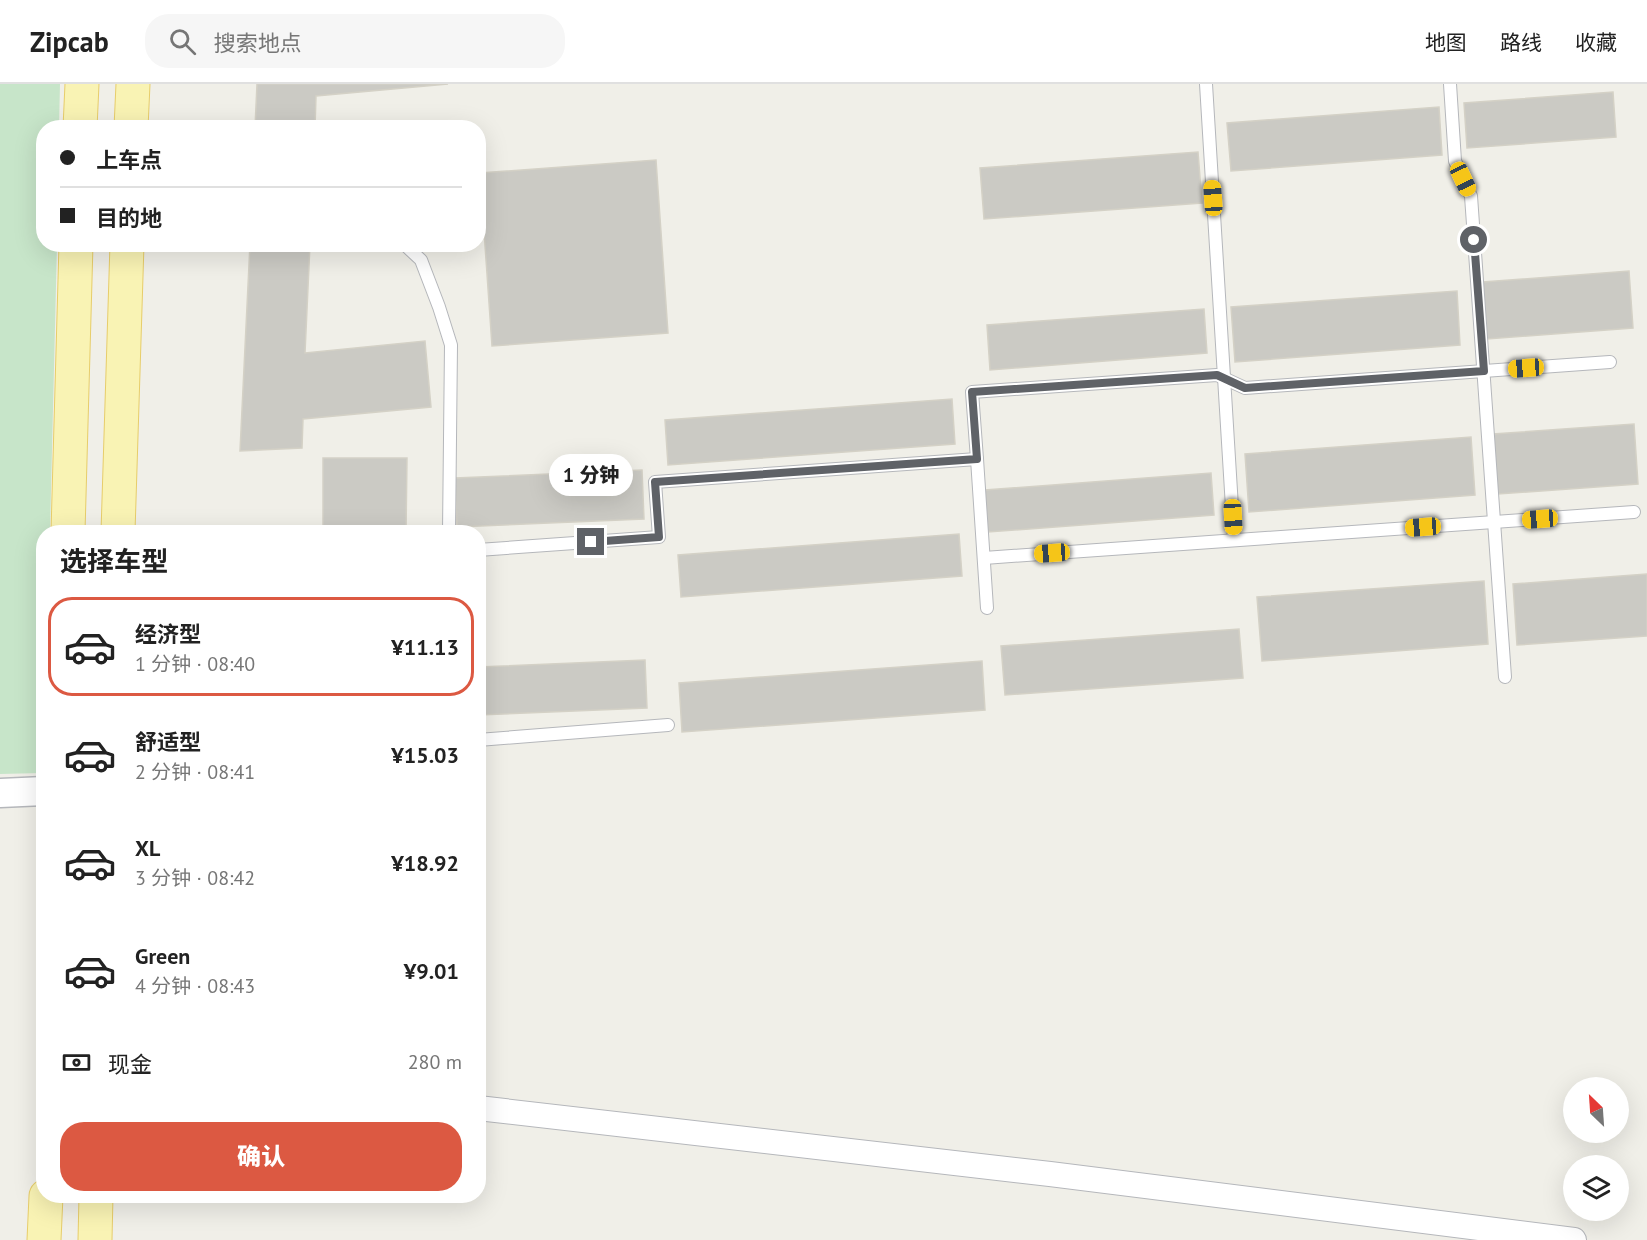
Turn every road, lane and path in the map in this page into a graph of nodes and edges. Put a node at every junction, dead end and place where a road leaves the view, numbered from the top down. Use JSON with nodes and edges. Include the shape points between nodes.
{"nodes":[{"id":1,"x":82,"y":84,"type":"edge"},
{"id":2,"x":133,"y":84,"type":"edge"},
{"id":3,"x":1206,"y":84,"type":"edge"},
{"id":4,"x":1450,"y":84,"type":"edge"},
{"id":5,"x":80,"y":120,"type":"edge"},
{"id":6,"x":131,"y":120,"type":"edge"},
{"id":7,"x":76,"y":252,"type":"edge"},
{"id":8,"x":127,"y":252,"type":"edge"},
{"id":9,"x":412,"y":252,"type":"edge"},
{"id":10,"x":1610,"y":362,"type":"dead end"},
{"id":11,"x":1484,"y":371,"type":"junction"},
{"id":12,"x":1225,"y":379,"type":"junction"},
{"id":13,"x":977,"y":459,"type":"junction"},
{"id":14,"x":1634,"y":512,"type":"dead end"},
{"id":15,"x":1494,"y":522,"type":"junction"},
{"id":16,"x":68,"y":525,"type":"edge"},
{"id":17,"x":118,"y":525,"type":"edge"},
{"id":18,"x":449,"y":525,"type":"edge"},
{"id":19,"x":1234,"y":540,"type":"junction"},
{"id":20,"x":486,"y":549,"type":"edge"},
{"id":21,"x":984,"y":558,"type":"junction"},
{"id":22,"x":987,"y":608,"type":"dead end"},
{"id":23,"x":1505,"y":677,"type":"dead end"},
{"id":24,"x":668,"y":725,"type":"dead end"},
{"id":25,"x":486,"y":739,"type":"edge"},
{"id":26,"x":36,"y":791,"type":"edge"},
{"id":27,"x":0,"y":793,"type":"edge"},
{"id":28,"x":486,"y":1109,"type":"edge"},
{"id":29,"x":46,"y":1203,"type":"edge"},
{"id":30,"x":96,"y":1203,"type":"edge"},
{"id":31,"x":1420,"y":1230,"type":"edge"},
{"id":32,"x":44,"y":1240,"type":"edge"},
{"id":33,"x":95,"y":1240,"type":"edge"},
{"id":34,"x":1574,"y":1240,"type":"edge"}],
"edges":[{"from":1,"to":5,"type":"main road"},
{"from":2,"to":6,"type":"main road"},
{"from":3,"to":12,"type":"lane"},
{"from":4,"to":11,"type":"lane","via":[[1455,161],[1471,196]]},
{"from":7,"to":16,"type":"main road"},
{"from":8,"to":17,"type":"main road"},
{"from":9,"to":18,"type":"lane","via":[[421,261],[451,345]]},
{"from":10,"to":11,"type":"lane"},
{"from":11,"to":12,"type":"lane","via":[[1245,388]]},
{"from":11,"to":15,"type":"lane"},
{"from":12,"to":13,"type":"lane","via":[[1217,375],[972,392]]},
{"from":12,"to":19,"type":"lane"},
{"from":13,"to":20,"type":"lane","via":[[655,482],[659,537]]},
{"from":13,"to":21,"type":"lane"},
{"from":14,"to":15,"type":"lane"},
{"from":15,"to":19,"type":"lane"},
{"from":15,"to":23,"type":"lane"},
{"from":19,"to":21,"type":"lane"},
{"from":21,"to":22,"type":"lane"},
{"from":24,"to":25,"type":"lane"},
{"from":26,"to":27,"type":"street"},
{"from":28,"to":31,"type":"street","via":[[1050,1174]]},
{"from":29,"to":32,"type":"main road"},
{"from":30,"to":33,"type":"main road"},
{"from":31,"to":34,"type":"street"}]}
